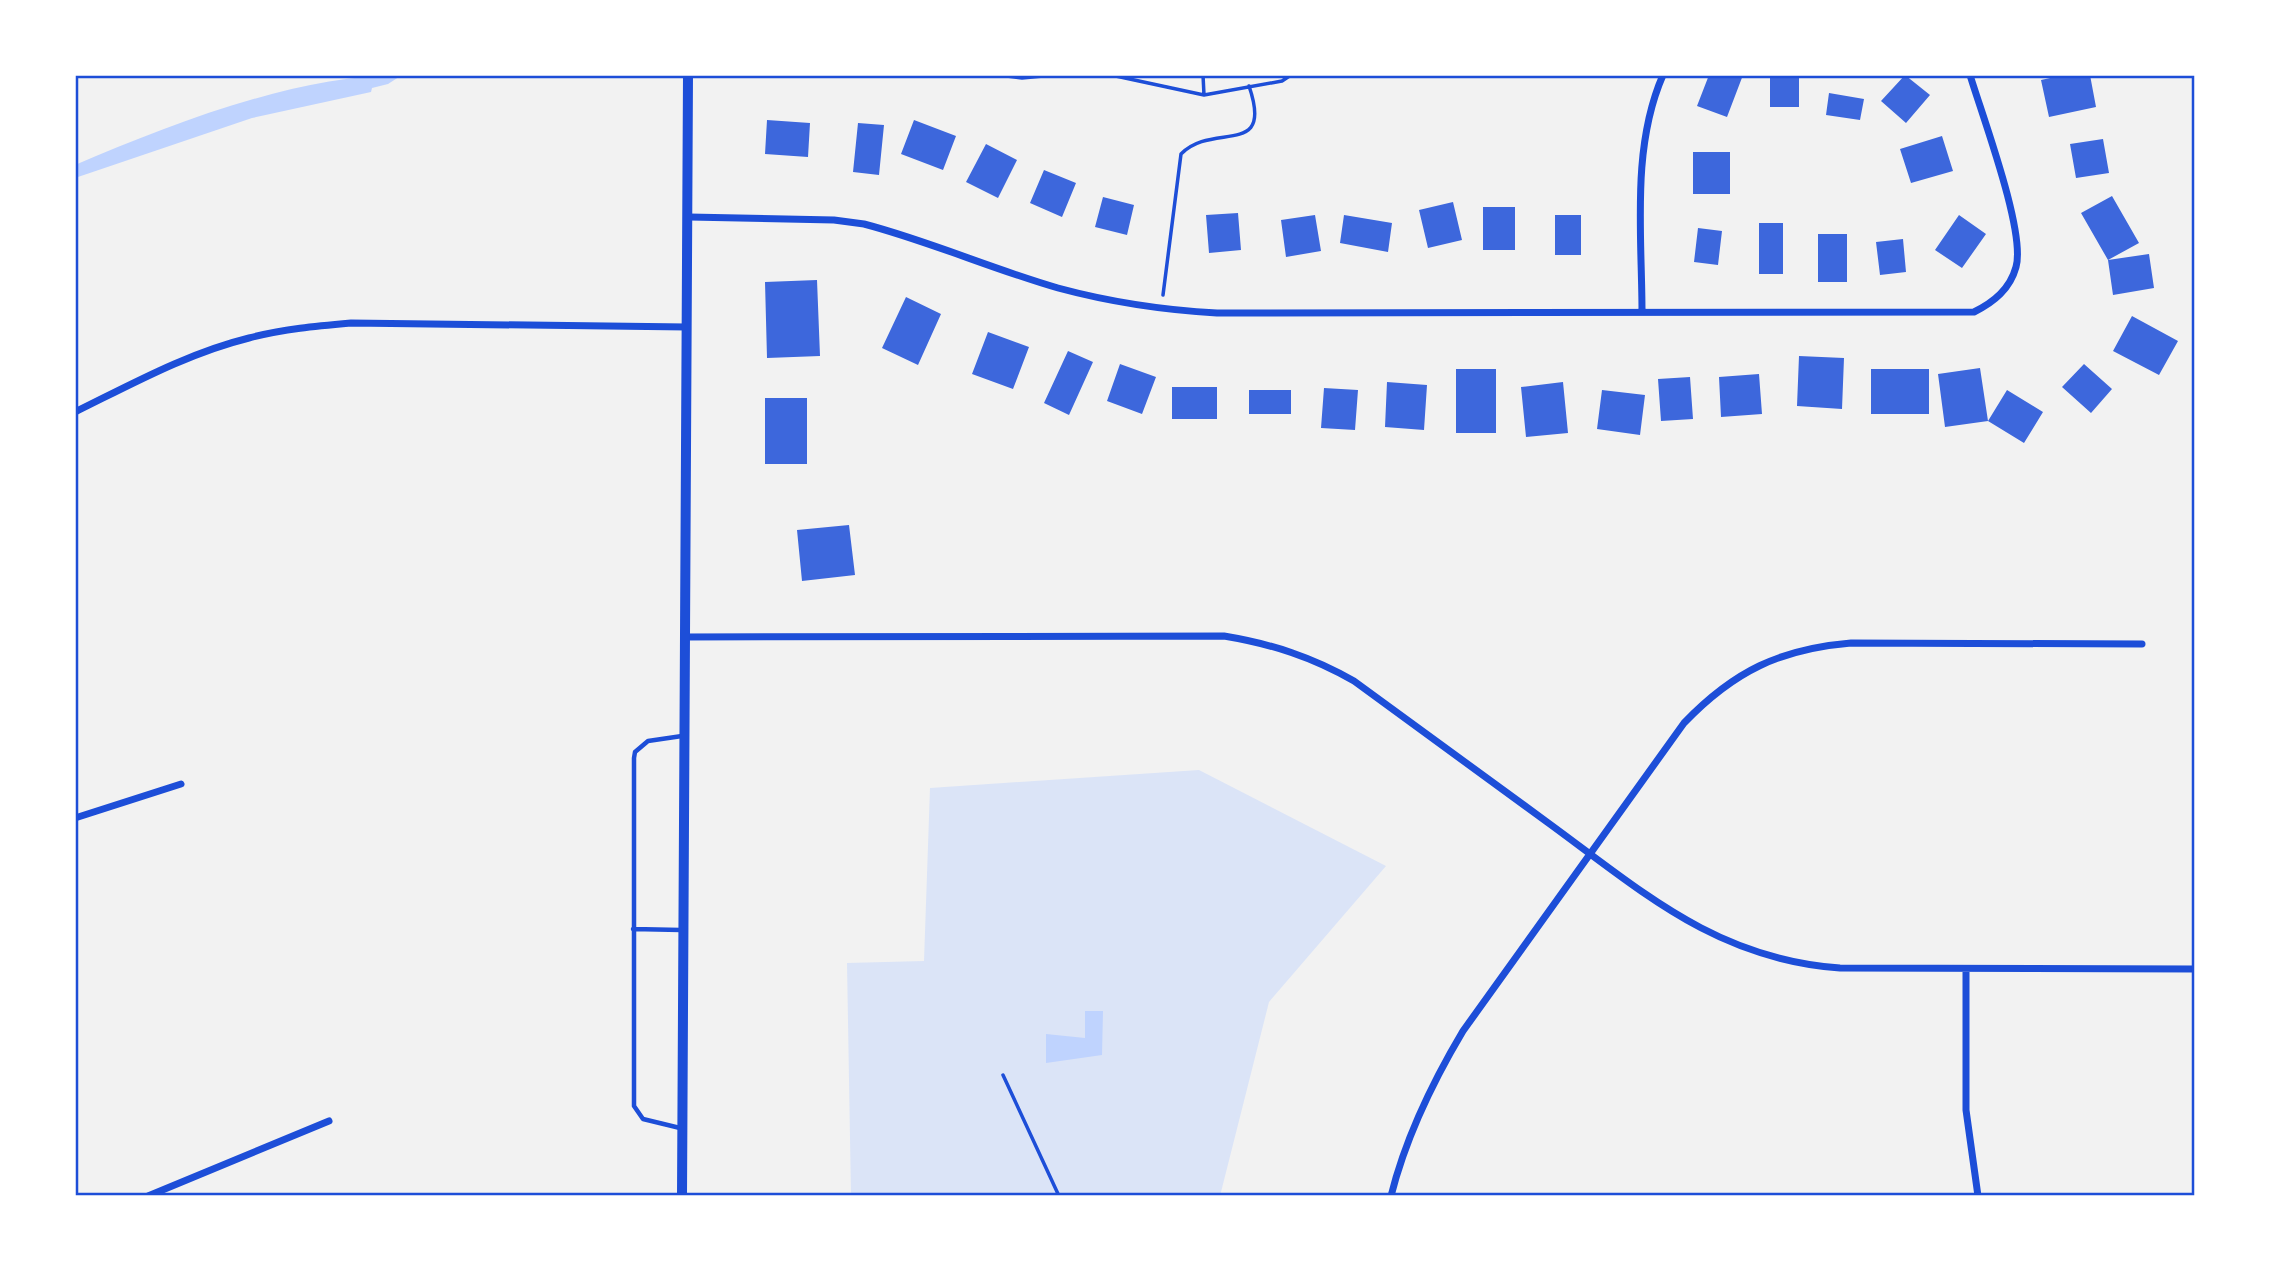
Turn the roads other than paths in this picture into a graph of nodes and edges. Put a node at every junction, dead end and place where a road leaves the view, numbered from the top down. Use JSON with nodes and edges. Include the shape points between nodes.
{"nodes":[{"id":1,"x":688,"y":75,"type":"edge"},
{"id":2,"x":1663,"y":75,"type":"edge"},
{"id":3,"x":1970,"y":75,"type":"edge"},
{"id":4,"x":689,"y":217,"type":"junction"},
{"id":5,"x":1642,"y":312,"type":"junction"},
{"id":6,"x":687,"y":327,"type":"junction"},
{"id":7,"x":75,"y":412,"type":"edge"},
{"id":8,"x":684,"y":637,"type":"junction"},
{"id":9,"x":2143,"y":644,"type":"dead end"},
{"id":10,"x":686,"y":735,"type":"junction"},
{"id":11,"x":181,"y":784,"type":"dead end"},
{"id":12,"x":75,"y":818,"type":"edge"},
{"id":13,"x":1591,"y":855,"type":"junction"},
{"id":14,"x":633,"y":929,"type":"junction"},
{"id":15,"x":684,"y":930,"type":"junction"},
{"id":16,"x":1966,"y":968,"type":"junction"},
{"id":17,"x":2195,"y":969,"type":"edge"},
{"id":18,"x":329,"y":1121,"type":"dead end"},
{"id":19,"x":683,"y":1128,"type":"junction"},
{"id":20,"x":148,"y":1196,"type":"edge"},
{"id":21,"x":682,"y":1196,"type":"edge"},
{"id":22,"x":1391,"y":1196,"type":"edge"},
{"id":23,"x":1978,"y":1196,"type":"edge"}],
"edges":[{"from":1,"to":4,"type":"street"},
{"from":2,"to":5,"type":"street","via":[[1644,150]]},
{"from":3,"to":5,"type":"street","via":[[2019,236],[2017,266],[1993,303],[1974,312]]},
{"from":4,"to":5,"type":"street","via":[[864,224],[1055,287],[1162,309],[1217,313]]},
{"from":4,"to":6,"type":"street"},
{"from":6,"to":7,"type":"street","via":[[351,323],[300,328],[209,349]]},
{"from":6,"to":8,"type":"street"},
{"from":8,"to":10,"type":"street"},
{"from":8,"to":13,"type":"street","via":[[1224,636],[1262,642],[1294,651],[1354,681]]},
{"from":9,"to":13,"type":"street","via":[[1852,643],[1784,654],[1729,681],[1705,701],[1684,723]]},
{"from":10,"to":14,"type":"lane","via":[[648,741],[635,752]]},
{"from":10,"to":15,"type":"street"},
{"from":11,"to":12,"type":"street"},
{"from":13,"to":16,"type":"street","via":[[1678,917],[1744,950],[1822,967]]},
{"from":13,"to":22,"type":"street","via":[[1463,1031],[1436,1077],[1413,1125]]},
{"from":14,"to":15,"type":"lane"},
{"from":14,"to":19,"type":"lane","via":[[634,1106],[643,1119]]},
{"from":15,"to":19,"type":"street"},
{"from":16,"to":17,"type":"street"},
{"from":16,"to":23,"type":"street","via":[[1966,1110]]},
{"from":18,"to":20,"type":"street"},
{"from":19,"to":21,"type":"street"}]}
